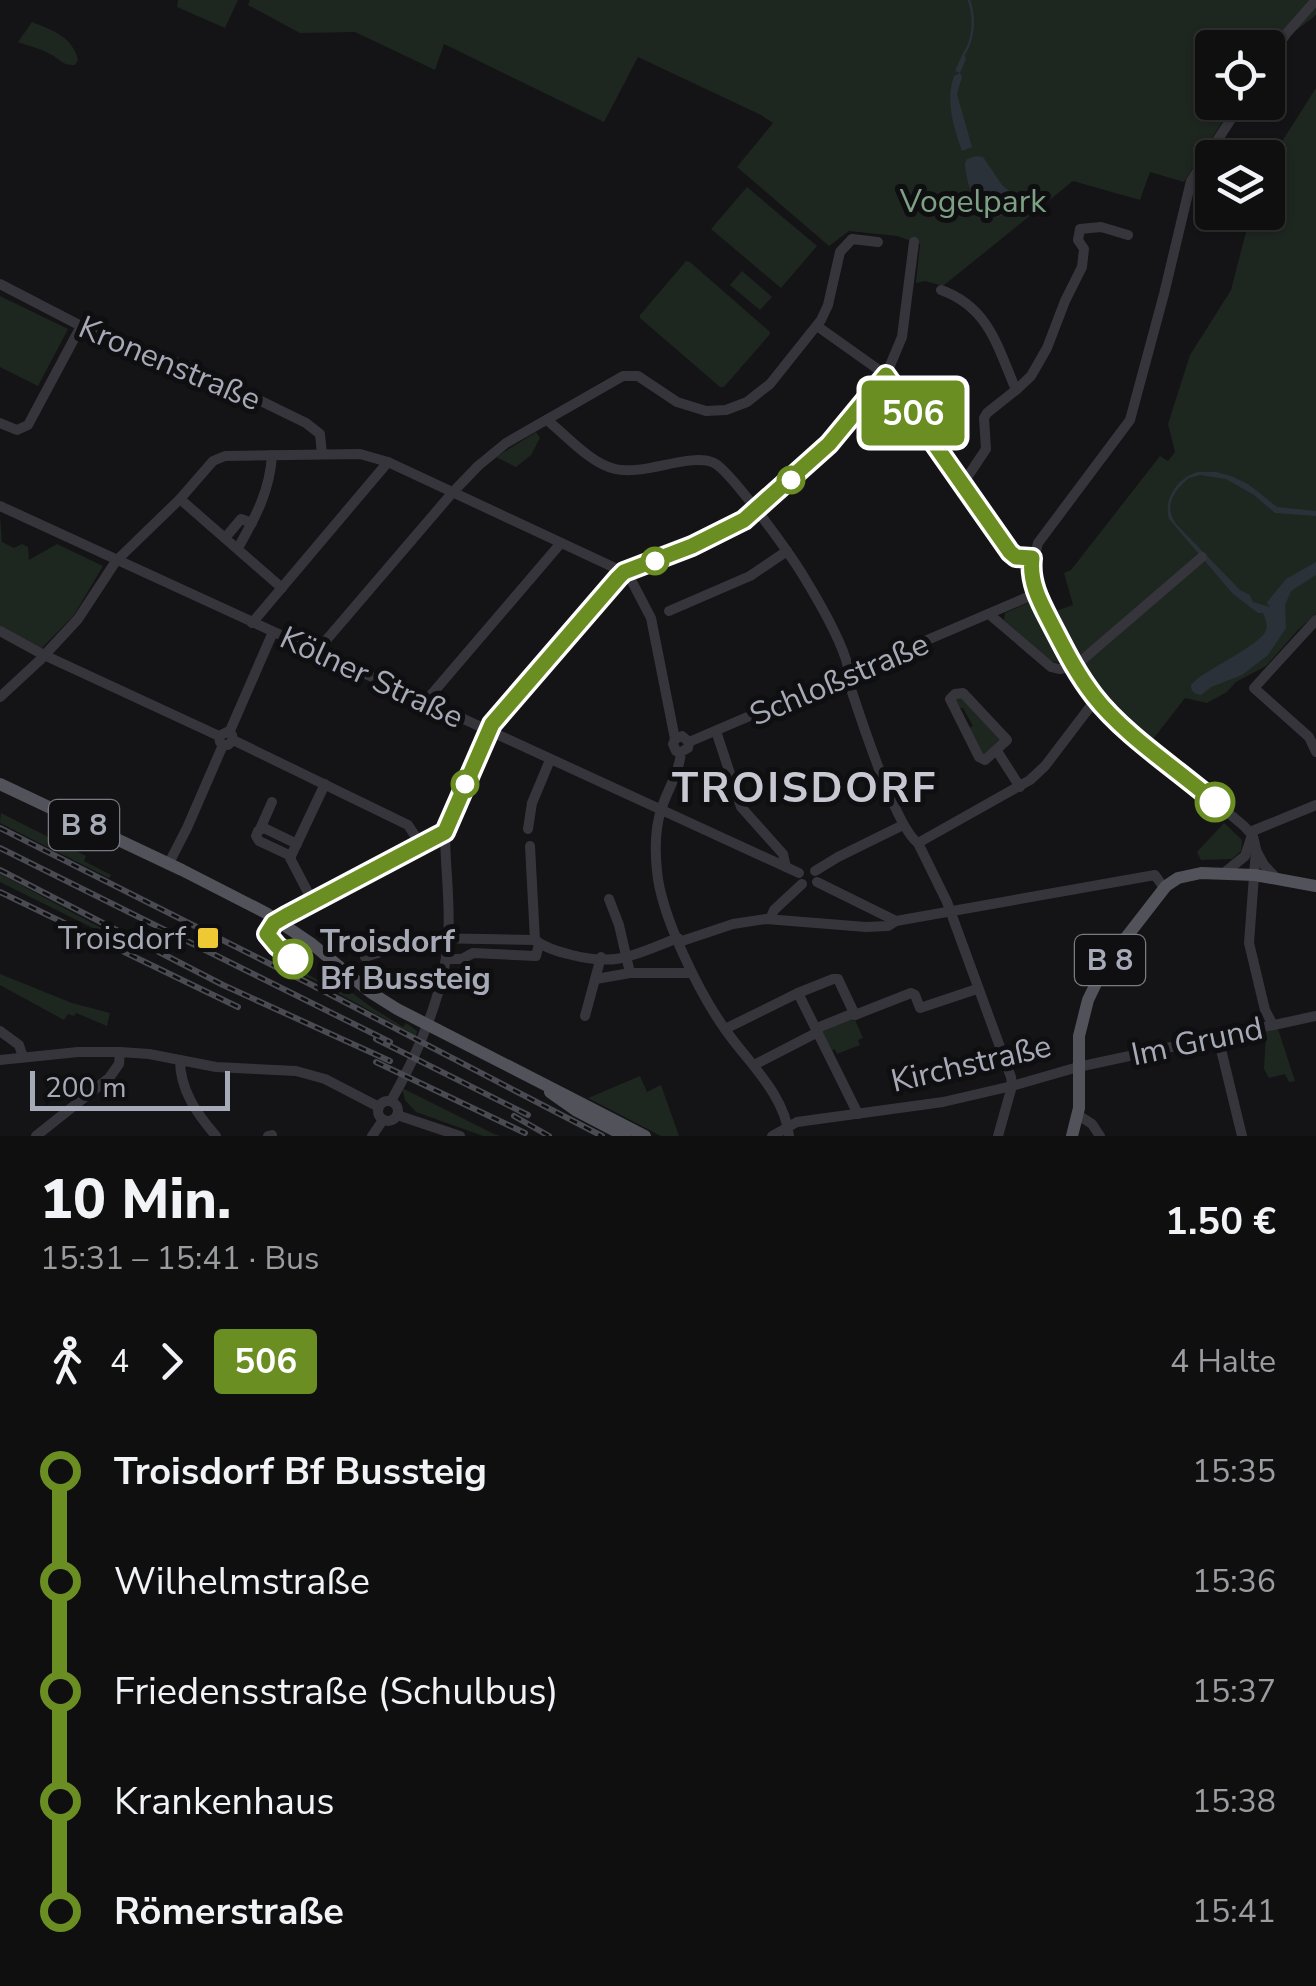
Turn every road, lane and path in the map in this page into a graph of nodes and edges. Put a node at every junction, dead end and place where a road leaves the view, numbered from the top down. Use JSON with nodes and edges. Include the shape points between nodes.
{"nodes":[{"id":1,"x":1316,"y":0,"type":"edge"},
{"id":2,"x":1285,"y":36,"type":"edge"},
{"id":3,"x":1230,"y":120,"type":"edge"},
{"id":4,"x":1128,"y":234,"type":"dead end"},
{"id":5,"x":878,"y":242,"type":"dead end"},
{"id":6,"x":914,"y":242,"type":"dead end"},
{"id":7,"x":0,"y":284,"type":"edge"},
{"id":8,"x":941,"y":290,"type":"dead end"},
{"id":9,"x":80,"y":326,"type":"junction"},
{"id":10,"x":817,"y":326,"type":"junction"},
{"id":11,"x":886,"y":375,"type":"junction"},
{"id":12,"x":1016,"y":390,"type":"junction"},
{"id":13,"x":547,"y":420,"type":"junction"},
{"id":14,"x":0,"y":423,"type":"edge"},
{"id":15,"x":322,"y":454,"type":"junction"},
{"id":16,"x":272,"y":455,"type":"junction"},
{"id":17,"x":388,"y":462,"type":"junction"},
{"id":18,"x":962,"y":484,"type":"junction"},
{"id":19,"x":453,"y":492,"type":"junction"},
{"id":20,"x":180,"y":499,"type":"junction"},
{"id":21,"x":0,"y":506,"type":"edge"},
{"id":22,"x":756,"y":510,"type":"junction"},
{"id":23,"x":252,"y":523,"type":"junction"},
{"id":24,"x":225,"y":538,"type":"junction"},
{"id":25,"x":561,"y":544,"type":"junction"},
{"id":26,"x":238,"y":548,"type":"junction"},
{"id":27,"x":786,"y":552,"type":"junction"},
{"id":28,"x":1202,"y":557,"type":"dead end"},
{"id":29,"x":1032,"y":558,"type":"junction"},
{"id":30,"x":116,"y":561,"type":"junction"},
{"id":31,"x":624,"y":572,"type":"junction"},
{"id":32,"x":282,"y":588,"type":"junction"},
{"id":33,"x":1037,"y":593,"type":"junction"},
{"id":34,"x":668,"y":611,"type":"dead end"},
{"id":35,"x":989,"y":614,"type":"junction"},
{"id":36,"x":1316,"y":620,"type":"edge"},
{"id":37,"x":252,"y":622,"type":"junction"},
{"id":38,"x":0,"y":631,"type":"edge"},
{"id":39,"x":273,"y":632,"type":"junction"},
{"id":40,"x":316,"y":652,"type":"junction"},
{"id":41,"x":44,"y":655,"type":"junction"},
{"id":42,"x":1074,"y":667,"type":"junction"},
{"id":43,"x":849,"y":675,"type":"junction"},
{"id":44,"x":0,"y":697,"type":"edge"},
{"id":45,"x":1096,"y":699,"type":"junction"},
{"id":46,"x":425,"y":702,"type":"junction"},
{"id":47,"x":488,"y":731,"type":"junction"},
{"id":48,"x":716,"y":731,"type":"junction"},
{"id":49,"x":1312,"y":734,"type":"edge"},
{"id":50,"x":226,"y":739,"type":"junction"},
{"id":51,"x":675,"y":739,"type":"junction"},
{"id":52,"x":688,"y":742,"type":"junction"},
{"id":53,"x":681,"y":752,"type":"junction"},
{"id":54,"x":997,"y":752,"type":"junction"},
{"id":55,"x":1316,"y":752,"type":"edge"},
{"id":56,"x":550,"y":760,"type":"junction"},
{"id":57,"x":0,"y":784,"type":"edge"},
{"id":58,"x":325,"y":784,"type":"junction"},
{"id":59,"x":1020,"y":787,"type":"junction"},
{"id":60,"x":272,"y":802,"type":"dead end"},
{"id":61,"x":1316,"y":805,"type":"edge"},
{"id":62,"x":661,"y":810,"type":"junction"},
{"id":63,"x":903,"y":825,"type":"junction"},
{"id":64,"x":528,"y":828,"type":"dead end"},
{"id":65,"x":260,"y":829,"type":"junction"},
{"id":66,"x":445,"y":832,"type":"junction"},
{"id":67,"x":1250,"y":832,"type":"junction"},
{"id":68,"x":918,"y":843,"type":"junction"},
{"id":69,"x":297,"y":844,"type":"junction"},
{"id":70,"x":421,"y":845,"type":"junction"},
{"id":71,"x":530,"y":846,"type":"dead end"},
{"id":72,"x":1256,"y":849,"type":"junction"},
{"id":73,"x":291,"y":856,"type":"junction"},
{"id":74,"x":168,"y":864,"type":"junction"},
{"id":75,"x":786,"y":867,"type":"junction"},
{"id":76,"x":1224,"y":873,"type":"junction"},
{"id":77,"x":1255,"y":875,"type":"junction"},
{"id":78,"x":816,"y":877,"type":"junction"},
{"id":79,"x":800,"y":878,"type":"junction"},
{"id":80,"x":1277,"y":879,"type":"junction"},
{"id":81,"x":1316,"y":886,"type":"edge"},
{"id":82,"x":1164,"y":888,"type":"junction"},
{"id":83,"x":313,"y":902,"type":"junction"},
{"id":84,"x":609,"y":902,"type":"dead end"},
{"id":85,"x":950,"y":912,"type":"junction"},
{"id":86,"x":770,"y":919,"type":"junction"},
{"id":87,"x":278,"y":920,"type":"junction"},
{"id":88,"x":896,"y":920,"type":"junction"},
{"id":89,"x":678,"y":940,"type":"junction"},
{"id":90,"x":537,"y":942,"type":"junction"},
{"id":91,"x":366,"y":957,"type":"dead end"},
{"id":92,"x":627,"y":958,"type":"junction"},
{"id":93,"x":446,"y":959,"type":"junction"},
{"id":94,"x":601,"y":959,"type":"junction"},
{"id":95,"x":692,"y":972,"type":"junction"},
{"id":96,"x":630,"y":973,"type":"junction"},
{"id":97,"x":596,"y":979,"type":"junction"},
{"id":98,"x":977,"y":988,"type":"junction"},
{"id":99,"x":798,"y":993,"type":"junction"},
{"id":100,"x":855,"y":1014,"type":"junction"},
{"id":101,"x":585,"y":1016,"type":"dead end"},
{"id":102,"x":1316,"y":1016,"type":"edge"},
{"id":103,"x":426,"y":1025,"type":"junction"},
{"id":104,"x":1273,"y":1025,"type":"junction"},
{"id":105,"x":725,"y":1030,"type":"junction"},
{"id":106,"x":818,"y":1030,"type":"junction"},
{"id":107,"x":0,"y":1031,"type":"edge"},
{"id":108,"x":1218,"y":1037,"type":"junction"},
{"id":109,"x":120,"y":1052,"type":"junction"},
{"id":110,"x":23,"y":1057,"type":"junction"},
{"id":111,"x":0,"y":1060,"type":"edge"},
{"id":112,"x":180,"y":1060,"type":"junction"},
{"id":113,"x":754,"y":1065,"type":"junction"},
{"id":114,"x":1078,"y":1067,"type":"junction"},
{"id":115,"x":542,"y":1084,"type":"junction"},
{"id":116,"x":1012,"y":1086,"type":"junction"},
{"id":117,"x":391,"y":1101,"type":"junction"},
{"id":118,"x":378,"y":1107,"type":"junction"},
{"id":119,"x":858,"y":1114,"type":"junction"},
{"id":120,"x":1078,"y":1115,"type":"junction"},
{"id":121,"x":398,"y":1116,"type":"junction"},
{"id":122,"x":382,"y":1120,"type":"junction"},
{"id":123,"x":789,"y":1131,"type":"edge"},
{"id":124,"x":452,"y":1135,"type":"edge"},
{"id":125,"x":36,"y":1136,"type":"edge"},
{"id":126,"x":216,"y":1136,"type":"edge"},
{"id":127,"x":372,"y":1136,"type":"edge"},
{"id":128,"x":625,"y":1136,"type":"edge"},
{"id":129,"x":645,"y":1136,"type":"edge"},
{"id":130,"x":772,"y":1136,"type":"edge"},
{"id":131,"x":998,"y":1136,"type":"edge"},
{"id":132,"x":1072,"y":1136,"type":"edge"},
{"id":133,"x":1100,"y":1136,"type":"edge"},
{"id":134,"x":1242,"y":1136,"type":"edge"}],
"edges":[{"from":1,"to":2,"type":"street"},
{"from":3,"to":29,"type":"street","via":[[1191,181],[1130,420]]},
{"from":4,"to":12,"type":"street","via":[[1080,229],[1082,268],[1047,348]]},
{"from":5,"to":10,"type":"street","via":[[852,239],[840,252]]},
{"from":6,"to":11,"type":"street","via":[[902,336]]},
{"from":7,"to":9,"type":"street","name":"Kronenstraße"},
{"from":8,"to":12,"type":"street","via":[[967,302],[987,324]]},
{"from":9,"to":14,"type":"street","via":[[28,425],[17,430]]},
{"from":9,"to":15,"type":"street","name":"Kronenstraße","via":[[208,375],[306,423],[320,434]]},
{"from":10,"to":11,"type":"street"},
{"from":10,"to":13,"type":"street","via":[[770,384],[732,408],[691,407],[629,376]]},
{"from":11,"to":18,"type":"street"},
{"from":11,"to":22,"type":"street","via":[[829,444]]},
{"from":12,"to":18,"type":"street","via":[[984,418],[986,449]]},
{"from":13,"to":19,"type":"street","via":[[495,451]]},
{"from":13,"to":22,"type":"street","via":[[616,469],[713,462]]},
{"from":15,"to":16,"type":"street"},
{"from":15,"to":17,"type":"street"},
{"from":16,"to":20,"type":"street","via":[[218,458]]},
{"from":16,"to":23,"type":"street"},
{"from":17,"to":19,"type":"street"},
{"from":17,"to":32,"type":"street"},
{"from":18,"to":29,"type":"street","via":[[1010,552]]},
{"from":19,"to":25,"type":"street"},
{"from":19,"to":40,"type":"street"},
{"from":20,"to":24,"type":"street"},
{"from":20,"to":30,"type":"street"},
{"from":21,"to":30,"type":"street","name":"Kölner Straße"},
{"from":22,"to":27,"type":"street"},
{"from":22,"to":31,"type":"street","via":[[718,535]]},
{"from":23,"to":24,"type":"street","via":[[241,518]]},
{"from":23,"to":26,"type":"street"},
{"from":24,"to":26,"type":"street"},
{"from":25,"to":31,"type":"street"},
{"from":25,"to":46,"type":"street"},
{"from":26,"to":32,"type":"street"},
{"from":27,"to":34,"type":"street","via":[[750,576]]},
{"from":27,"to":43,"type":"street","via":[[830,625]]},
{"from":28,"to":42,"type":"street"},
{"from":29,"to":33,"type":"street"},
{"from":30,"to":37,"type":"street","name":"Kölner Straße"},
{"from":30,"to":41,"type":"street","via":[[78,619]]},
{"from":31,"to":47,"type":"street"},
{"from":31,"to":51,"type":"street","via":[[651,618]]},
{"from":32,"to":37,"type":"street"},
{"from":33,"to":35,"type":"street","name":"Schloßstraße"},
{"from":33,"to":42,"type":"street"},
{"from":35,"to":42,"type":"street","via":[[1051,666]]},
{"from":35,"to":43,"type":"street","name":"Schloßstraße"},
{"from":36,"to":49,"type":"street","via":[[1255,690]]},
{"from":37,"to":39,"type":"street","name":"Kölner Straße"},
{"from":38,"to":41,"type":"street"},
{"from":39,"to":40,"type":"street","name":"Kölner Straße"},
{"from":39,"to":50,"type":"street"},
{"from":40,"to":46,"type":"street","name":"Kölner Straße"},
{"from":41,"to":44,"type":"street"},
{"from":41,"to":50,"type":"street"},
{"from":42,"to":45,"type":"street"},
{"from":43,"to":48,"type":"street","name":"Schloßstraße"},
{"from":43,"to":63,"type":"street"},
{"from":45,"to":59,"type":"street","via":[[1045,766]]},
{"from":45,"to":67,"type":"street"},
{"from":46,"to":47,"type":"street","name":"Kölner Straße"},
{"from":47,"to":56,"type":"street","name":"Kölner Straße"},
{"from":47,"to":66,"type":"street"},
{"from":48,"to":52,"type":"street","name":"Schloßstraße"},
{"from":48,"to":75,"type":"street","via":[[745,814],[783,854]]},
{"from":49,"to":55,"type":"street"},
{"from":50,"to":58,"type":"street"},
{"from":50,"to":74,"type":"street"},
{"from":51,"to":52,"type":"street"},
{"from":51,"to":53,"type":"street"},
{"from":52,"to":53,"type":"street"},
{"from":53,"to":62,"type":"street"},
{"from":54,"to":54,"type":"street","via":[[1006,738],[967,696],[952,696],[981,760]]},
{"from":54,"to":59,"type":"street"},
{"from":56,"to":62,"type":"street","name":"Kölner Straße"},
{"from":56,"to":64,"type":"street"},
{"from":57,"to":74,"type":"main road","number":"B 8"},
{"from":58,"to":69,"type":"street"},
{"from":58,"to":70,"type":"street","via":[[408,825]]},
{"from":59,"to":68,"type":"street"},
{"from":60,"to":65,"type":"street"},
{"from":61,"to":67,"type":"street"},
{"from":62,"to":75,"type":"street","name":"Kölner Straße"},
{"from":62,"to":89,"type":"street","via":[[658,883]]},
{"from":63,"to":68,"type":"street"},
{"from":63,"to":78,"type":"street","via":[[838,857]]},
{"from":65,"to":69,"type":"street"},
{"from":65,"to":73,"type":"street","via":[[259,840]]},
{"from":66,"to":70,"type":"street"},
{"from":66,"to":93,"type":"street"},
{"from":67,"to":72,"type":"street"},
{"from":67,"to":76,"type":"street","via":[[1245,856]]},
{"from":68,"to":85,"type":"street"},
{"from":69,"to":73,"type":"street"},
{"from":70,"to":83,"type":"street"},
{"from":71,"to":90,"type":"street"},
{"from":72,"to":77,"type":"street"},
{"from":72,"to":80,"type":"street"},
{"from":73,"to":83,"type":"street"},
{"from":74,"to":87,"type":"main road","number":"B 8"},
{"from":75,"to":79,"type":"street","name":"Kölner Straße"},
{"from":76,"to":77,"type":"main road"},
{"from":76,"to":82,"type":"main road","via":[[1188,874]]},
{"from":77,"to":80,"type":"main road"},
{"from":77,"to":104,"type":"street","via":[[1249,951]]},
{"from":78,"to":79,"type":"street","via":[[813,890]]},
{"from":78,"to":79,"type":"street","via":[[802,865]]},
{"from":78,"to":88,"type":"street"},
{"from":79,"to":86,"type":"street"},
{"from":80,"to":81,"type":"main road"},
{"from":82,"to":85,"type":"street","via":[[1154,875]]},
{"from":82,"to":114,"type":"main road","name":"Kirchstraße","number":"B 8","via":[[1091,991]]},
{"from":83,"to":87,"type":"street"},
{"from":84,"to":92,"type":"street"},
{"from":85,"to":88,"type":"street"},
{"from":85,"to":98,"type":"street"},
{"from":86,"to":88,"type":"street","via":[[866,927]]},
{"from":86,"to":89,"type":"street"},
{"from":87,"to":103,"type":"main road","number":"B 8","via":[[370,992]]},
{"from":89,"to":92,"type":"street"},
{"from":89,"to":95,"type":"street"},
{"from":90,"to":91,"type":"street","via":[[426,938]]},
{"from":90,"to":93,"type":"street","via":[[536,956],[473,953]]},
{"from":90,"to":94,"type":"street"},
{"from":92,"to":94,"type":"street"},
{"from":92,"to":96,"type":"street"},
{"from":93,"to":103,"type":"street"},
{"from":94,"to":97,"type":"street"},
{"from":95,"to":96,"type":"street"},
{"from":95,"to":105,"type":"street"},
{"from":96,"to":97,"type":"street"},
{"from":97,"to":101,"type":"street"},
{"from":98,"to":100,"type":"street","via":[[920,1008],[908,994]]},
{"from":98,"to":116,"type":"street"},
{"from":99,"to":100,"type":"street","via":[[838,979]]},
{"from":99,"to":105,"type":"street"},
{"from":99,"to":106,"type":"street"},
{"from":100,"to":106,"type":"street"},
{"from":102,"to":104,"type":"street","name":"Im Grund"},
{"from":103,"to":115,"type":"main road","number":"B 8"},
{"from":103,"to":117,"type":"street"},
{"from":104,"to":108,"type":"street","name":"Im Grund"},
{"from":105,"to":113,"type":"street"},
{"from":106,"to":113,"type":"street"},
{"from":106,"to":119,"type":"street"},
{"from":107,"to":110,"type":"street","via":[[20,1045]]},
{"from":108,"to":114,"type":"street","name":"Im Grund"},
{"from":108,"to":134,"type":"street"},
{"from":109,"to":110,"type":"street"},
{"from":109,"to":112,"type":"street"},
{"from":109,"to":125,"type":"street","via":[[108,1078]]},
{"from":110,"to":111,"type":"street"},
{"from":112,"to":118,"type":"street","via":[[306,1073]]},
{"from":112,"to":126,"type":"street","via":[[191,1102]]},
{"from":113,"to":123,"type":"street"},
{"from":114,"to":116,"type":"street","name":"Kirchstraße"},
{"from":114,"to":120,"type":"main road","number":"B 8"},
{"from":115,"to":128,"type":"main road","number":"B 8"},
{"from":115,"to":129,"type":"main road","number":"B 8"},
{"from":116,"to":119,"type":"street","name":"Kirchstraße"},
{"from":116,"to":131,"type":"street"},
{"from":117,"to":118,"type":"street"},
{"from":117,"to":121,"type":"street"},
{"from":118,"to":122,"type":"street"},
{"from":119,"to":123,"type":"street","name":"Kirchstraße"},
{"from":120,"to":132,"type":"main road","number":"B 8"},
{"from":120,"to":133,"type":"street"},
{"from":121,"to":122,"type":"street"},
{"from":121,"to":124,"type":"street"},
{"from":122,"to":127,"type":"street"},
{"from":123,"to":130,"type":"street"}]}
